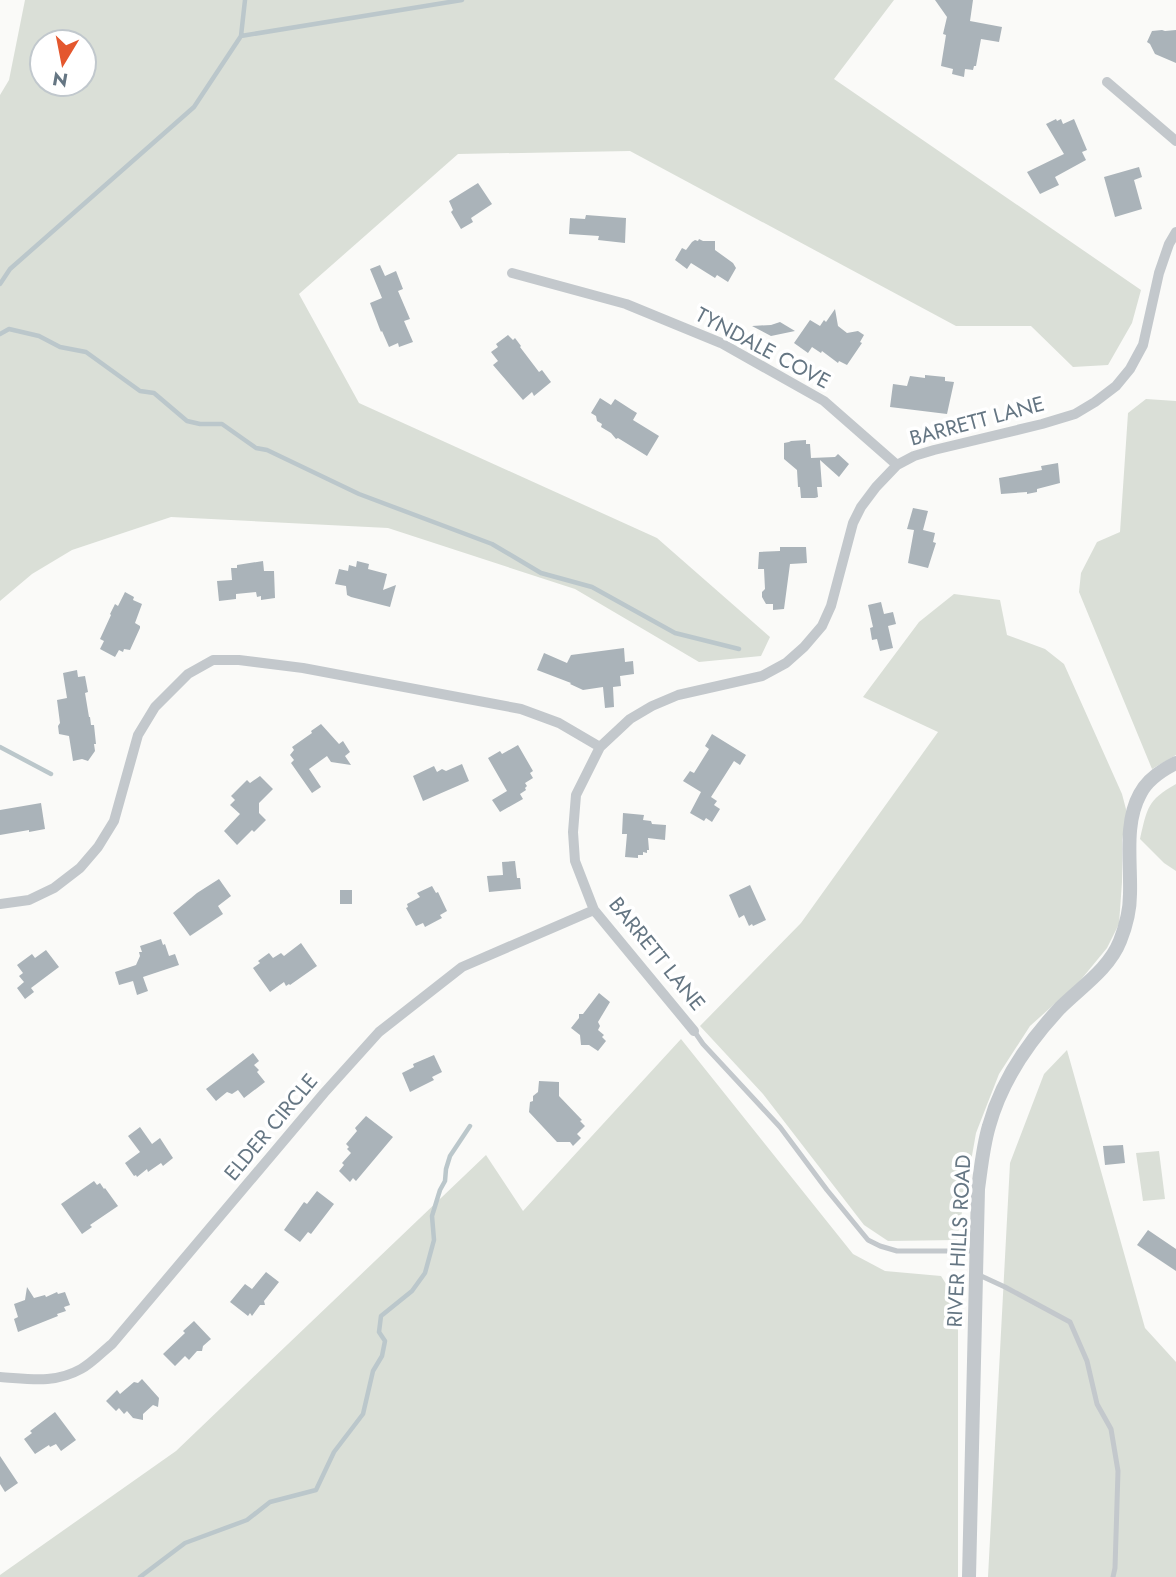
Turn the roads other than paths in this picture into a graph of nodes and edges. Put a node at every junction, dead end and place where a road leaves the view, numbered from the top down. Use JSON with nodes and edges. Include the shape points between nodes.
{"nodes":[{"id":1,"x":1107,"y":82,"type":"dead end"},
{"id":2,"x":1176,"y":141,"type":"edge"},
{"id":3,"x":1176,"y":232,"type":"edge"},
{"id":4,"x":512,"y":273,"type":"dead end"},
{"id":5,"x":897,"y":465,"type":"junction"},
{"id":6,"x":600,"y":747,"type":"junction"},
{"id":7,"x":1176,"y":763,"type":"edge"},
{"id":8,"x":0,"y":904,"type":"edge"},
{"id":9,"x":594,"y":910,"type":"junction"},
{"id":10,"x":694,"y":1031,"type":"joint"},
{"id":11,"x":977,"y":1251,"type":"junction"},
{"id":12,"x":976,"y":1274,"type":"junction"},
{"id":13,"x":0,"y":1377,"type":"edge"},
{"id":14,"x":969,"y":1577,"type":"edge"},
{"id":15,"x":1113,"y":1577,"type":"edge"}],
"edges":[{"from":1,"to":2,"type":"street"},
{"from":3,"to":5,"type":"street","name":"BARRETT LANE","via":[[1159,273],[1143,345],[1116,386],[1075,414],[934,450]]},
{"from":4,"to":5,"type":"street","name":"TYNDALE COVE","via":[[626,304],[721,343],[824,401]]},
{"from":5,"to":6,"type":"street","name":"BARRETT LANE","via":[[861,507],[831,606],[804,647],[762,676],[678,695],[652,706]]},
{"from":6,"to":8,"type":"street","via":[[559,723],[521,709],[303,667],[213,660],[188,674],[155,707],[138,734],[114,821],[80,868],[29,900]]},
{"from":6,"to":9,"type":"street","name":"BARRETT LANE","via":[[576,795],[573,832],[575,861]]},
{"from":7,"to":11,"type":"street","name":"RIVER HILLS ROAD","via":[[1151,779],[1133,813],[1130,898],[1120,943],[1098,973],[1042,1028],[998,1100],[988,1126],[978,1189]]},
{"from":9,"to":10,"type":"street","name":"BARRETT LANE"},
{"from":9,"to":13,"type":"street","name":"ELDER CIRCLE","via":[[462,967],[379,1032],[112,1344],[84,1368],[44,1380]]},
{"from":10,"to":11,"type":"lane","via":[[780,1127],[868,1240],[897,1251]]},
{"from":11,"to":12,"type":"street","name":"RIVER HILLS ROAD"},
{"from":12,"to":14,"type":"street","name":"RIVER HILLS ROAD"},
{"from":12,"to":15,"type":"lane","via":[[1070,1322],[1087,1361],[1097,1404],[1111,1430],[1118,1471]]}]}
